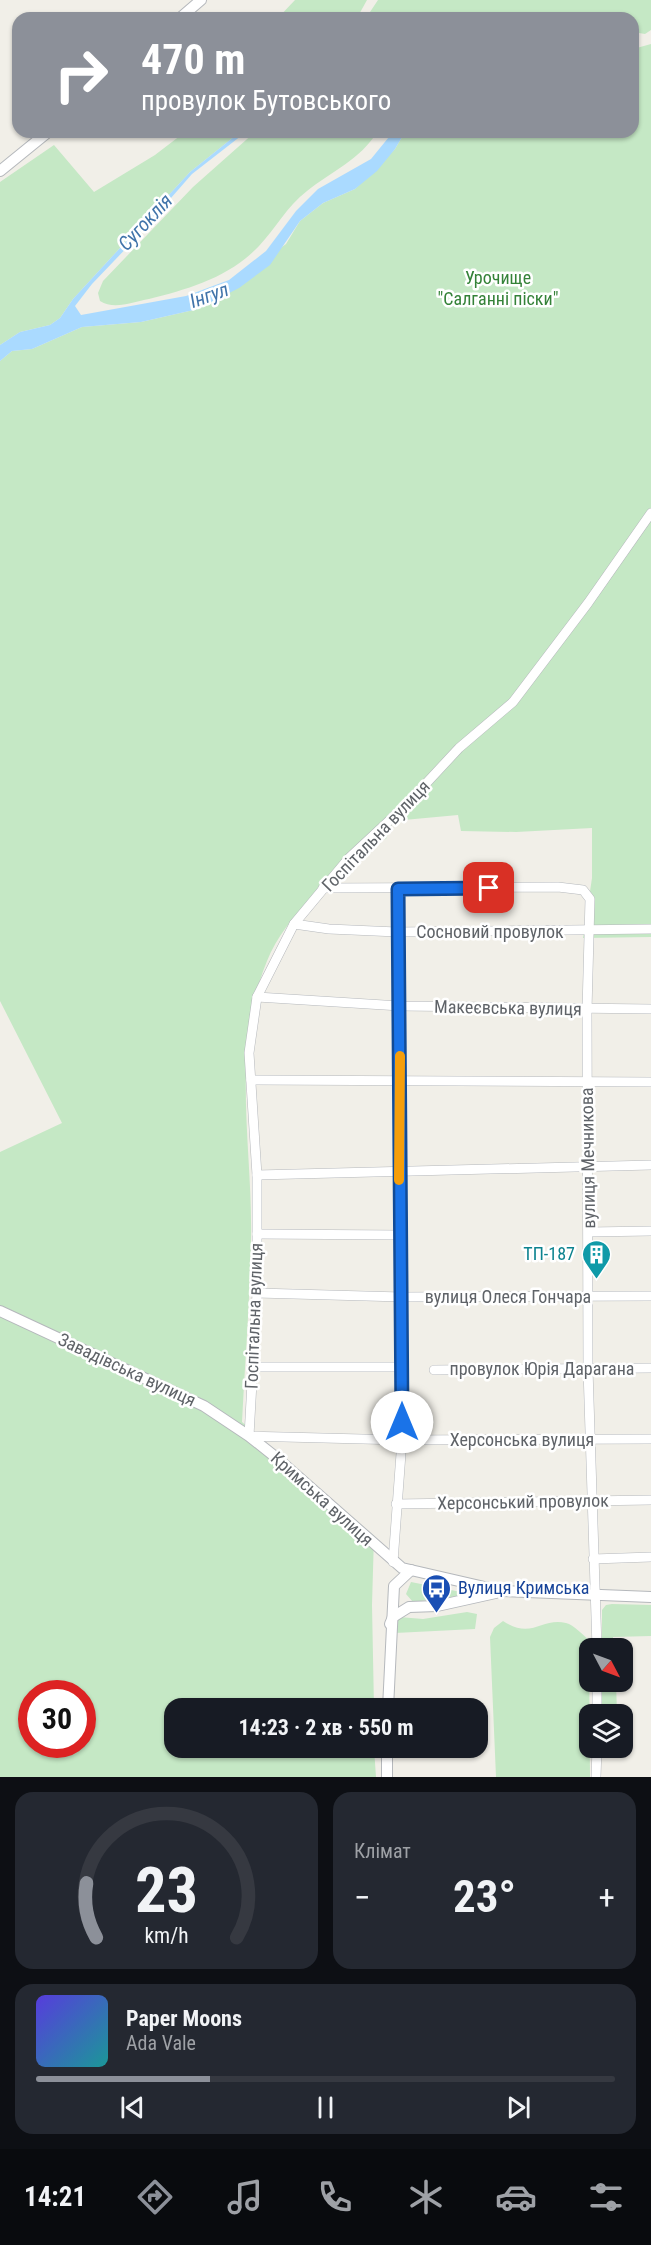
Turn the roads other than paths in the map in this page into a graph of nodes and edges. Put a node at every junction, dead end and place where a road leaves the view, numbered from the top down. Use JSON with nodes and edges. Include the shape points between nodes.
{"nodes":[{"id":1,"x":201,"y":0,"type":"edge"},
{"id":2,"x":187,"y":12,"type":"edge"},
{"id":3,"x":41,"y":138,"type":"edge"},
{"id":4,"x":0,"y":171,"type":"edge"},
{"id":5,"x":651,"y":513,"type":"edge"},
{"id":6,"x":323,"y":888,"type":"junction"},
{"id":7,"x":398,"y":889,"type":"junction"},
{"id":8,"x":294,"y":924,"type":"junction"},
{"id":9,"x":651,"y":929,"type":"edge"},
{"id":10,"x":588,"y":931,"type":"junction"},
{"id":11,"x":397,"y":932,"type":"junction"},
{"id":12,"x":257,"y":997,"type":"junction"},
{"id":13,"x":400,"y":1006,"type":"junction"},
{"id":14,"x":651,"y":1009,"type":"edge"},
{"id":15,"x":587,"y":1010,"type":"junction"},
{"id":16,"x":251,"y":1080,"type":"junction"},
{"id":17,"x":400,"y":1082,"type":"junction"},
{"id":18,"x":651,"y":1082,"type":"edge"},
{"id":19,"x":588,"y":1083,"type":"junction"},
{"id":20,"x":651,"y":1165,"type":"edge"},
{"id":21,"x":590,"y":1166,"type":"junction"},
{"id":22,"x":398,"y":1171,"type":"junction"},
{"id":23,"x":257,"y":1175,"type":"junction"},
{"id":24,"x":651,"y":1231,"type":"edge"},
{"id":25,"x":590,"y":1232,"type":"junction"},
{"id":26,"x":257,"y":1234,"type":"junction"},
{"id":27,"x":400,"y":1235,"type":"junction"},
{"id":28,"x":257,"y":1293,"type":"junction"},
{"id":29,"x":651,"y":1296,"type":"edge"},
{"id":30,"x":402,"y":1297,"type":"junction"},
{"id":31,"x":587,"y":1297,"type":"junction"},
{"id":32,"x":0,"y":1311,"type":"edge"},
{"id":33,"x":253,"y":1367,"type":"junction"},
{"id":34,"x":401,"y":1367,"type":"junction"},
{"id":35,"x":651,"y":1368,"type":"edge"},
{"id":36,"x":588,"y":1369,"type":"junction"},
{"id":37,"x":434,"y":1370,"type":"dead end"},
{"id":38,"x":249,"y":1436,"type":"junction"},
{"id":39,"x":651,"y":1439,"type":"edge"},
{"id":40,"x":402,"y":1440,"type":"junction"},
{"id":41,"x":590,"y":1441,"type":"junction"},
{"id":42,"x":591,"y":1500,"type":"junction"},
{"id":43,"x":651,"y":1500,"type":"edge"},
{"id":44,"x":396,"y":1504,"type":"junction"},
{"id":45,"x":651,"y":1557,"type":"edge"},
{"id":46,"x":593,"y":1559,"type":"junction"},
{"id":47,"x":393,"y":1562,"type":"junction"},
{"id":48,"x":411,"y":1570,"type":"junction"},
{"id":49,"x":472,"y":1584,"type":"junction"},
{"id":50,"x":394,"y":1586,"type":"junction"},
{"id":51,"x":502,"y":1591,"type":"junction"},
{"id":52,"x":598,"y":1595,"type":"junction"},
{"id":53,"x":651,"y":1597,"type":"edge"},
{"id":54,"x":480,"y":1598,"type":"junction"},
{"id":55,"x":409,"y":1607,"type":"junction"},
{"id":56,"x":390,"y":1624,"type":"junction"},
{"id":57,"x":597,"y":1638,"type":"edge"},
{"id":58,"x":388,"y":1698,"type":"edge"},
{"id":59,"x":387,"y":1758,"type":"edge"},
{"id":60,"x":597,"y":1758,"type":"edge"},
{"id":61,"x":387,"y":1777,"type":"edge"},
{"id":62,"x":597,"y":1777,"type":"edge"}],
"edges":[{"from":1,"to":2,"type":"street"},
{"from":3,"to":4,"type":"street"},
{"from":5,"to":6,"type":"street","name":"Госпітальна вулиця","via":[[513,702],[459,748]]},
{"from":6,"to":7,"type":"street"},
{"from":6,"to":8,"type":"street","name":"Госпітальна вулиця"},
{"from":7,"to":10,"type":"street","name":"вулиця Мечникова","via":[[583,890],[590,899]]},
{"from":7,"to":11,"type":"street"},
{"from":8,"to":11,"type":"street","name":"Сосновий провулок"},
{"from":8,"to":12,"type":"street","name":"Госпітальна вулиця"},
{"from":9,"to":10,"type":"street","name":"Сосновий провулок"},
{"from":10,"to":11,"type":"street","name":"Сосновий провулок"},
{"from":10,"to":15,"type":"street","name":"вулиця Мечникова"},
{"from":11,"to":13,"type":"street"},
{"from":12,"to":13,"type":"street","name":"Макеєвська вулиця"},
{"from":12,"to":16,"type":"street","name":"Госпітальна вулиця","via":[[249,1053]]},
{"from":13,"to":15,"type":"street","name":"Макеєвська вулиця"},
{"from":13,"to":17,"type":"street"},
{"from":14,"to":15,"type":"street","name":"Макеєвська вулиця"},
{"from":15,"to":19,"type":"street","name":"вулиця Мечникова"},
{"from":16,"to":17,"type":"street"},
{"from":16,"to":23,"type":"street","name":"Госпітальна вулиця"},
{"from":17,"to":19,"type":"street"},
{"from":17,"to":22,"type":"street"},
{"from":18,"to":19,"type":"street"},
{"from":19,"to":21,"type":"street","name":"вулиця Мечникова"},
{"from":20,"to":21,"type":"street"},
{"from":21,"to":22,"type":"street"},
{"from":21,"to":25,"type":"street","name":"вулиця Мечникова"},
{"from":22,"to":23,"type":"street"},
{"from":22,"to":27,"type":"street"},
{"from":23,"to":26,"type":"street","name":"Госпітальна вулиця"},
{"from":24,"to":25,"type":"street"},
{"from":25,"to":31,"type":"street","name":"вулиця Мечникова"},
{"from":26,"to":27,"type":"street"},
{"from":26,"to":28,"type":"street","name":"Госпітальна вулиця"},
{"from":27,"to":30,"type":"street"},
{"from":28,"to":30,"type":"street","name":"вулиця Олеся Гончара"},
{"from":28,"to":33,"type":"street","name":"Госпітальна вулиця"},
{"from":29,"to":31,"type":"street","name":"вулиця Олеся Гончара"},
{"from":30,"to":31,"type":"street","name":"вулиця Олеся Гончара"},
{"from":30,"to":34,"type":"street"},
{"from":31,"to":36,"type":"street","name":"вулиця Мечникова"},
{"from":32,"to":38,"type":"street","name":"Завадівська вулиця","via":[[204,1406]]},
{"from":33,"to":34,"type":"street"},
{"from":33,"to":38,"type":"street","name":"Госпітальна вулиця"},
{"from":34,"to":40,"type":"street"},
{"from":35,"to":36,"type":"street","name":"провулок Юрія Дарагана"},
{"from":36,"to":37,"type":"street","name":"провулок Юрія Дарагана"},
{"from":36,"to":41,"type":"street","name":"вулиця Мечникова"},
{"from":38,"to":40,"type":"street","name":"Херсонська вулиця"},
{"from":38,"to":47,"type":"street","name":"Кримська вулиця"},
{"from":39,"to":41,"type":"street","name":"Херсонська вулиця"},
{"from":40,"to":41,"type":"street","name":"Херсонська вулиця"},
{"from":40,"to":44,"type":"street"},
{"from":41,"to":42,"type":"street","name":"вулиця Мечникова"},
{"from":42,"to":43,"type":"street","name":"Херсонський провулок"},
{"from":42,"to":44,"type":"street","name":"Херсонський провулок"},
{"from":42,"to":46,"type":"street","name":"вулиця Мечникова"},
{"from":44,"to":47,"type":"street"},
{"from":45,"to":46,"type":"street"},
{"from":46,"to":52,"type":"street","name":"вулиця Мечникова"},
{"from":47,"to":48,"type":"street","name":"Кримська вулиця"},
{"from":47,"to":50,"type":"street"},
{"from":48,"to":49,"type":"street","name":"Кримська вулиця"},
{"from":48,"to":50,"type":"street"},
{"from":49,"to":51,"type":"street","name":"Кримська вулиця"},
{"from":49,"to":54,"type":"street","via":[[479,1589]]},
{"from":50,"to":55,"type":"street","via":[[399,1601]]},
{"from":50,"to":56,"type":"street"},
{"from":51,"to":52,"type":"street","name":"Кримська вулиця"},
{"from":51,"to":54,"type":"street","name":"Кримська вулиця"},
{"from":52,"to":53,"type":"street","name":"Кримська вулиця"},
{"from":52,"to":57,"type":"street","name":"вулиця Мечникова"},
{"from":54,"to":55,"type":"street","name":"Кримська вулиця"},
{"from":55,"to":56,"type":"street","via":[[393,1617]]},
{"from":56,"to":58,"type":"street"},
{"from":59,"to":61,"type":"street"},
{"from":60,"to":62,"type":"street"}]}
